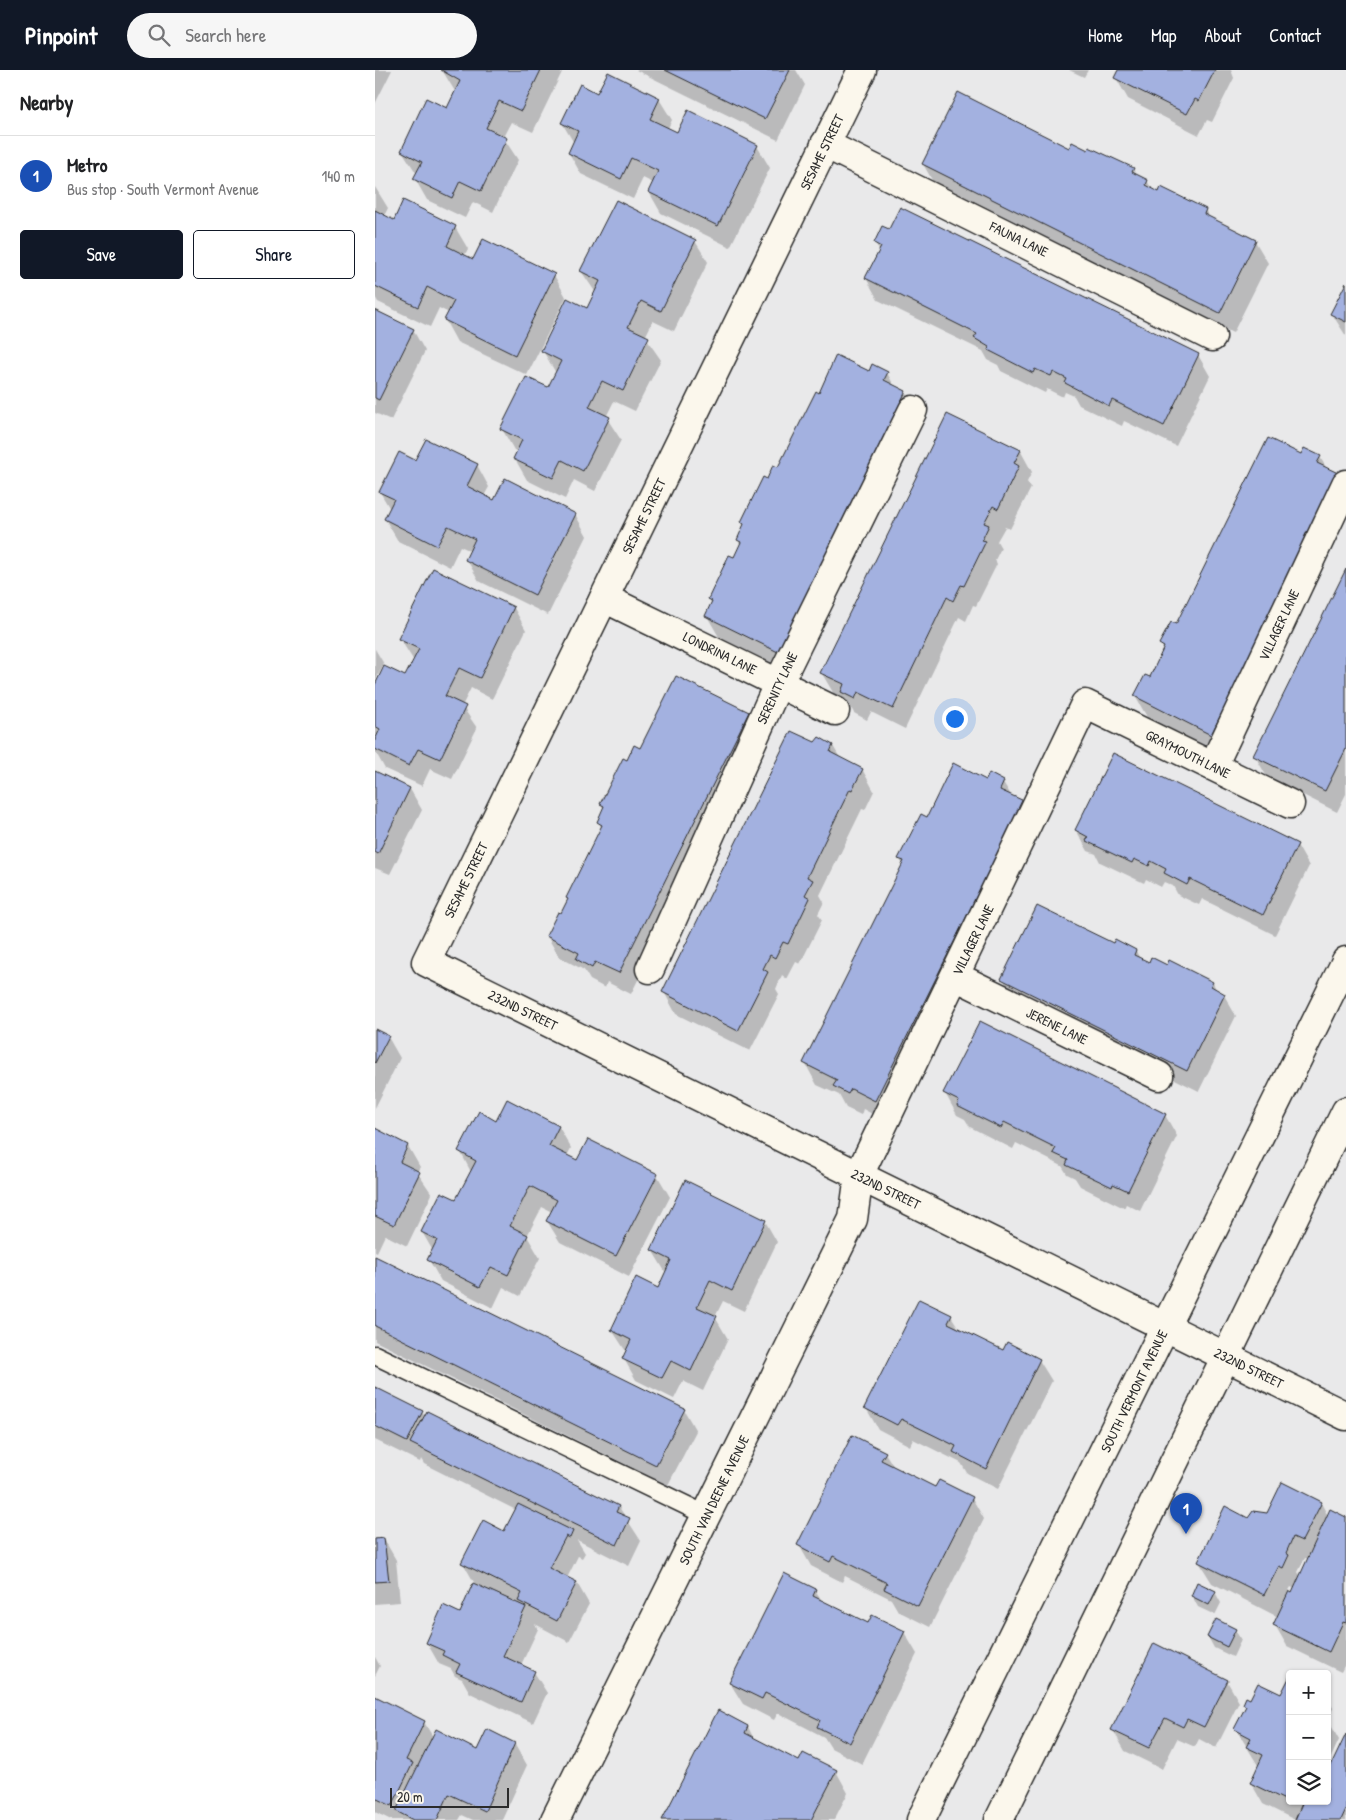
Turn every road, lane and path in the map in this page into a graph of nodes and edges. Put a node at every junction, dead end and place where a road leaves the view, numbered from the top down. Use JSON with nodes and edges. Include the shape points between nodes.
{"nodes":[{"id":1,"x":862,"y":70,"type":"edge"},
{"id":2,"x":825,"y":144,"type":"junction"},
{"id":3,"x":1212,"y":337,"type":"dead end"},
{"id":4,"x":913,"y":410,"type":"dead end"},
{"id":5,"x":1346,"y":484,"type":"edge"},
{"id":6,"x":604,"y":598,"type":"junction"},
{"id":7,"x":779,"y":682,"type":"junction"},
{"id":8,"x":1085,"y":704,"type":"joint"},
{"id":9,"x":835,"y":711,"type":"dead end"},
{"id":10,"x":1213,"y":766,"type":"junction"},
{"id":11,"x":1290,"y":804,"type":"dead end"},
{"id":12,"x":1346,"y":961,"type":"edge"},
{"id":13,"x":426,"y":962,"type":"joint"},
{"id":14,"x":649,"y":969,"type":"dead end"},
{"id":15,"x":955,"y":976,"type":"junction"},
{"id":16,"x":1159,"y":1076,"type":"dead end"},
{"id":17,"x":1346,"y":1111,"type":"edge"},
{"id":18,"x":859,"y":1175,"type":"junction"},
{"id":19,"x":1166,"y":1327,"type":"junction"},
{"id":20,"x":375,"y":1355,"type":"edge"},
{"id":21,"x":1227,"y":1357,"type":"junction"},
{"id":22,"x":1346,"y":1416,"type":"edge"},
{"id":23,"x":706,"y":1515,"type":"junction"},
{"id":24,"x":555,"y":1820,"type":"edge"},
{"id":25,"x":921,"y":1820,"type":"edge"},
{"id":26,"x":999,"y":1820,"type":"edge"}],
"edges":[{"from":1,"to":2,"type":"street","name":"SESAME STREET"},
{"from":2,"to":3,"type":"street","name":"FAUNA LANE"},
{"from":2,"to":6,"type":"street","name":"SESAME STREET"},
{"from":4,"to":7,"type":"street","name":"SERENITY LANE"},
{"from":5,"to":10,"type":"street","name":"VILLAGER LANE"},
{"from":6,"to":7,"type":"street","name":"LONDRINA LANE"},
{"from":6,"to":13,"type":"street","name":"SESAME STREET"},
{"from":7,"to":9,"type":"street","name":"LONDRINA LANE"},
{"from":7,"to":14,"type":"street","name":"SERENITY LANE"},
{"from":8,"to":10,"type":"street","name":"GRAYMOUTH LANE"},
{"from":8,"to":15,"type":"street","name":"VILLAGER LANE"},
{"from":10,"to":11,"type":"street","name":"GRAYMOUTH LANE"},
{"from":12,"to":19,"type":"street","name":"SOUTH VERMONT AVENUE"},
{"from":13,"to":18,"type":"street","name":"232ND STREET"},
{"from":15,"to":16,"type":"street","name":"JERENE LANE"},
{"from":15,"to":18,"type":"street","name":"VILLAGER LANE"},
{"from":17,"to":21,"type":"street"},
{"from":18,"to":19,"type":"street","name":"232ND STREET"},
{"from":18,"to":23,"type":"street","name":"SOUTH VAN DEENE AVENUE","via":[[853,1219]]},
{"from":19,"to":21,"type":"street","name":"232ND STREET"},
{"from":19,"to":25,"type":"street","name":"SOUTH VERMONT AVENUE"},
{"from":20,"to":23,"type":"lane"},
{"from":21,"to":22,"type":"street","name":"232ND STREET"},
{"from":21,"to":26,"type":"street"},
{"from":23,"to":24,"type":"street","name":"SOUTH VAN DEENE AVENUE"}]}
